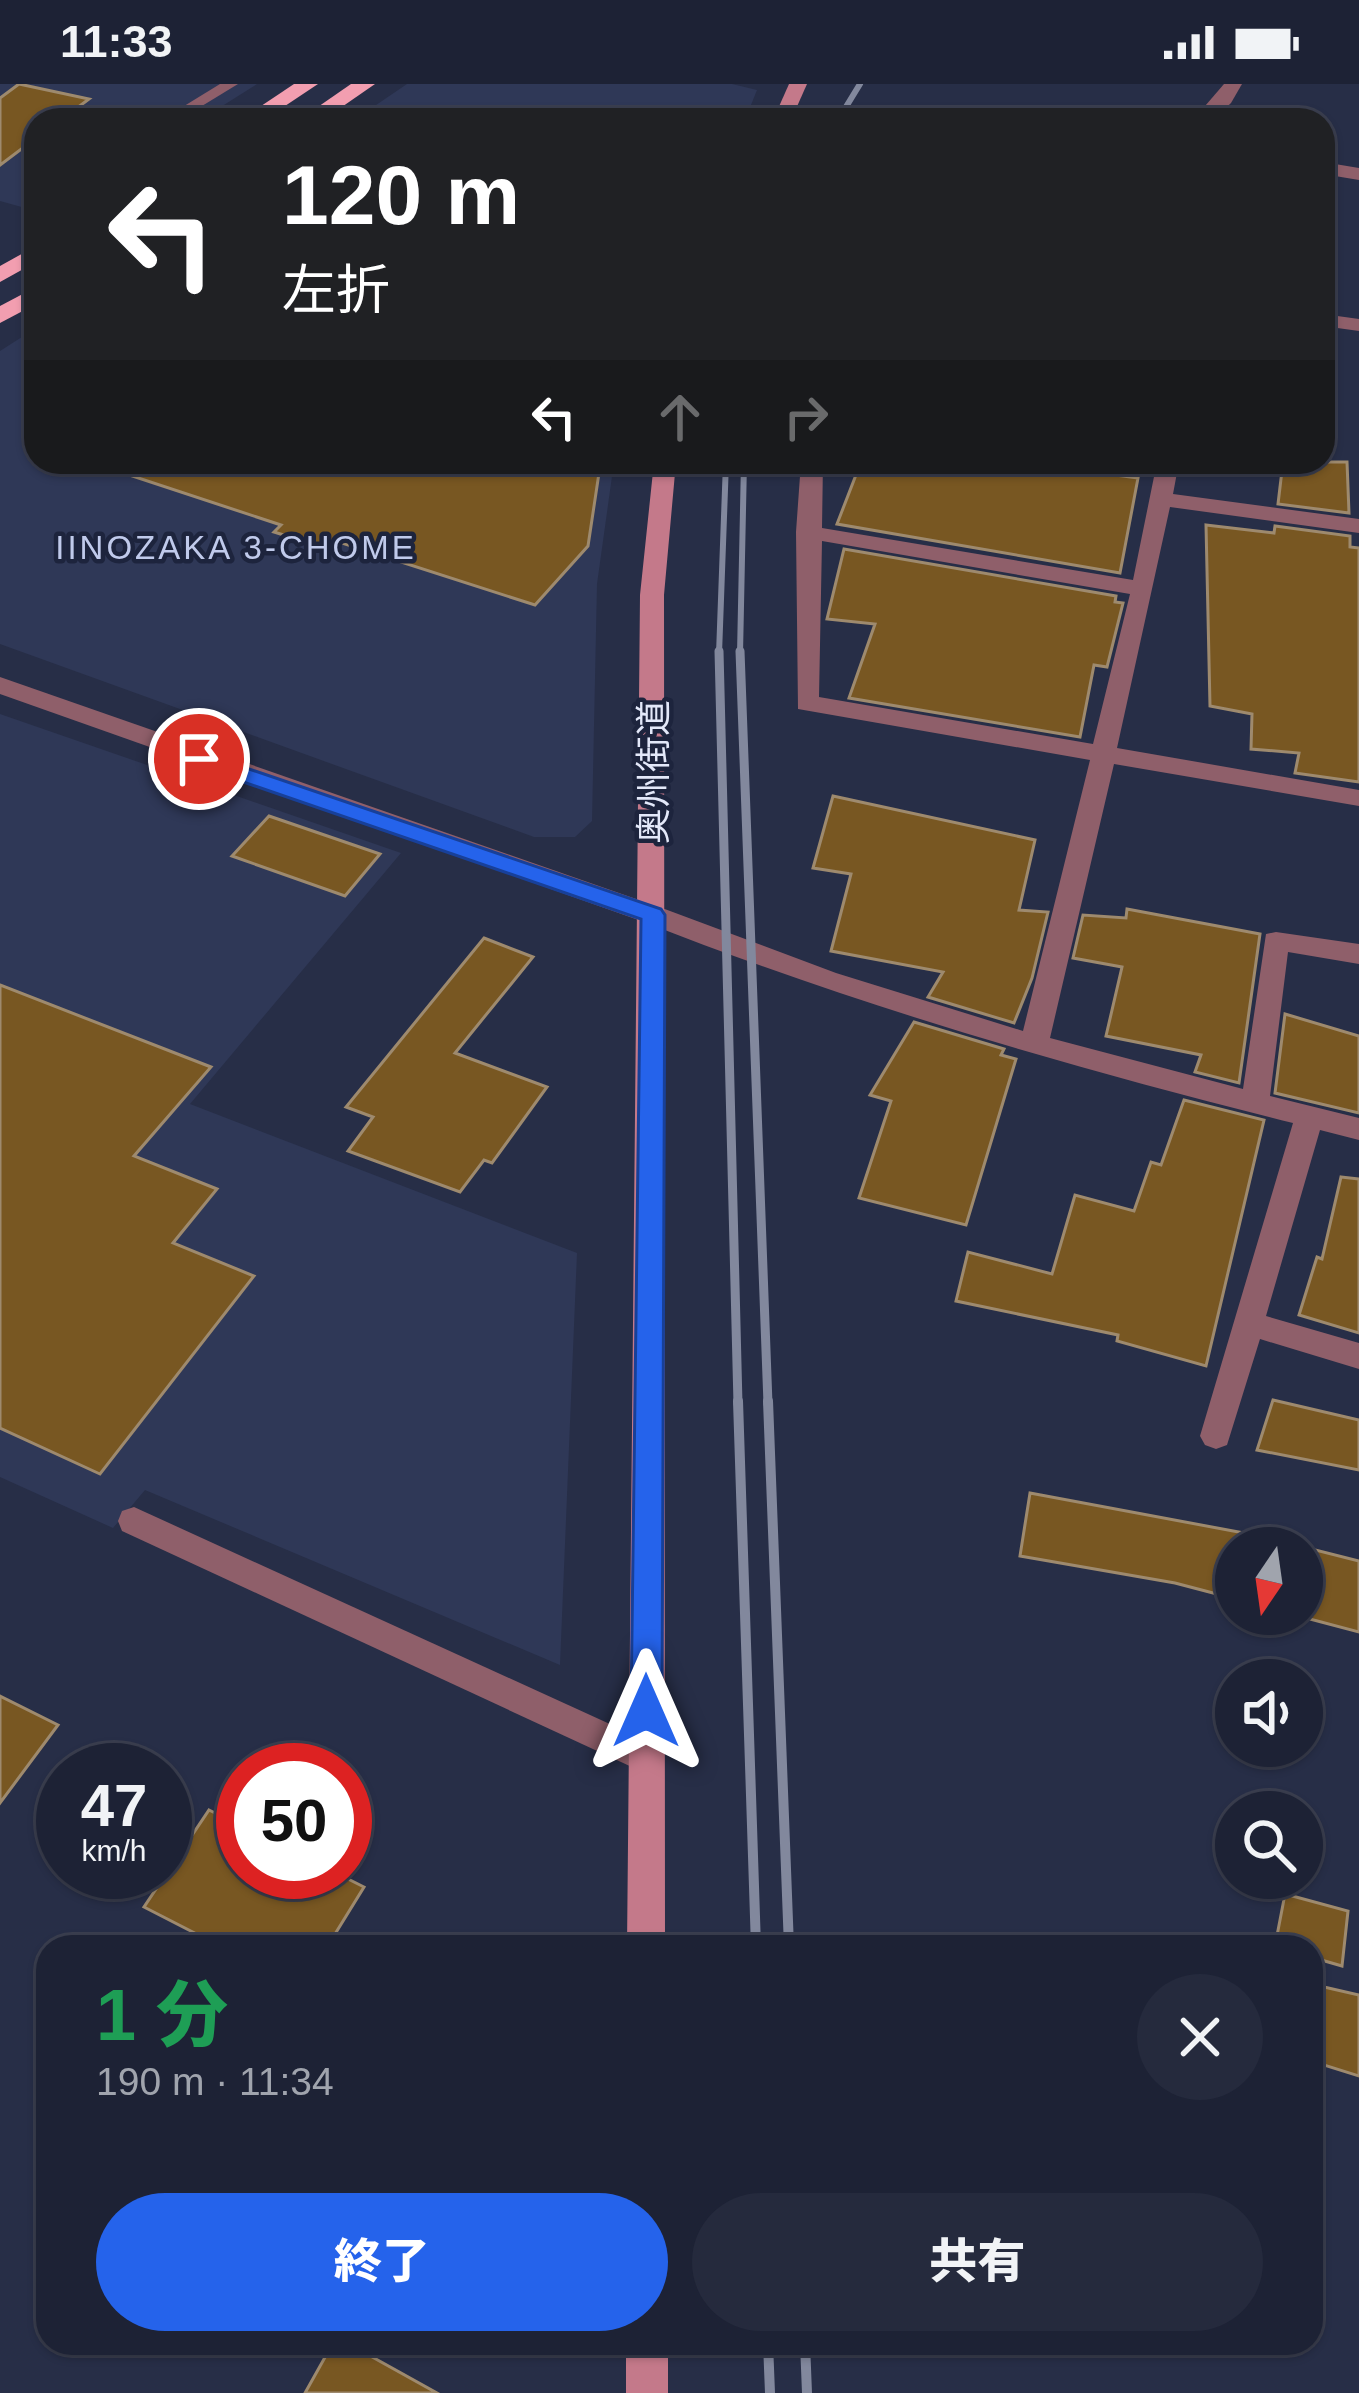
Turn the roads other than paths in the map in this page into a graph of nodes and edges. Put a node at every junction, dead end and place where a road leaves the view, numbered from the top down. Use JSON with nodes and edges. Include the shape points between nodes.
{"nodes":[{"id":1,"x":213,"y":84,"type":"edge"},
{"id":2,"x":231,"y":84,"type":"edge"},
{"id":3,"x":308,"y":84,"type":"edge"},
{"id":4,"x":365,"y":84,"type":"edge"},
{"id":5,"x":1233,"y":84,"type":"edge"},
{"id":6,"x":184,"y":108,"type":"edge"},
{"id":7,"x":190,"y":108,"type":"edge"},
{"id":8,"x":269,"y":108,"type":"edge"},
{"id":9,"x":328,"y":108,"type":"edge"},
{"id":10,"x":1215,"y":108,"type":"edge"},
{"id":11,"x":664,"y":474,"type":"edge"},
{"id":12,"x":811,"y":474,"type":"edge"},
{"id":13,"x":1166,"y":474,"type":"edge"},
{"id":14,"x":1162,"y":500,"type":"junction"},
{"id":15,"x":1359,"y":526,"type":"edge"},
{"id":16,"x":807,"y":532,"type":"junction"},
{"id":17,"x":1143,"y":590,"type":"junction"},
{"id":18,"x":0,"y":685,"type":"edge"},
{"id":19,"x":1104,"y":754,"type":"junction"},
{"id":20,"x":1359,"y":799,"type":"edge"},
{"id":21,"x":653,"y":915,"type":"junction"},
{"id":22,"x":1359,"y":954,"type":"edge"},
{"id":23,"x":1034,"y":1046,"type":"junction"},
{"id":24,"x":1255,"y":1103,"type":"junction"},
{"id":25,"x":1310,"y":1117,"type":"junction"},
{"id":26,"x":1359,"y":1129,"type":"edge"},
{"id":27,"x":1247,"y":1324,"type":"junction"},
{"id":28,"x":1359,"y":1357,"type":"edge"},
{"id":29,"x":1216,"y":1436,"type":"dead end"},
{"id":30,"x":134,"y":1521,"type":"dead end"},
{"id":31,"x":646,"y":1757,"type":"junction"},
{"id":32,"x":646,"y":1935,"type":"edge"},
{"id":33,"x":647,"y":2355,"type":"edge"},
{"id":34,"x":647,"y":2393,"type":"edge"}],
"edges":[{"from":1,"to":6,"type":"lane"},
{"from":2,"to":7,"type":"lane"},
{"from":3,"to":8,"type":"highway"},
{"from":4,"to":9,"type":"highway"},
{"from":5,"to":10,"type":"street"},
{"from":11,"to":21,"type":"main road","name":"奥州街道","via":[[652,596]]},
{"from":12,"to":16,"type":"street"},
{"from":13,"to":14,"type":"street"},
{"from":14,"to":15,"type":"street"},
{"from":14,"to":17,"type":"street"},
{"from":16,"to":17,"type":"street"},
{"from":16,"to":19,"type":"street","via":[[807,703]]},
{"from":17,"to":19,"type":"street"},
{"from":18,"to":21,"type":"street"},
{"from":19,"to":20,"type":"street"},
{"from":19,"to":23,"type":"street"},
{"from":21,"to":23,"type":"street","via":[[817,978]]},
{"from":21,"to":31,"type":"main road","name":"奥州街道"},
{"from":22,"to":24,"type":"street","via":[[1276,941]]},
{"from":23,"to":24,"type":"street"},
{"from":24,"to":25,"type":"street"},
{"from":25,"to":26,"type":"street"},
{"from":25,"to":27,"type":"street"},
{"from":27,"to":28,"type":"street"},
{"from":27,"to":29,"type":"street"},
{"from":30,"to":31,"type":"street"},
{"from":31,"to":32,"type":"main road","name":"奥州街道"},
{"from":33,"to":34,"type":"main road"}]}
